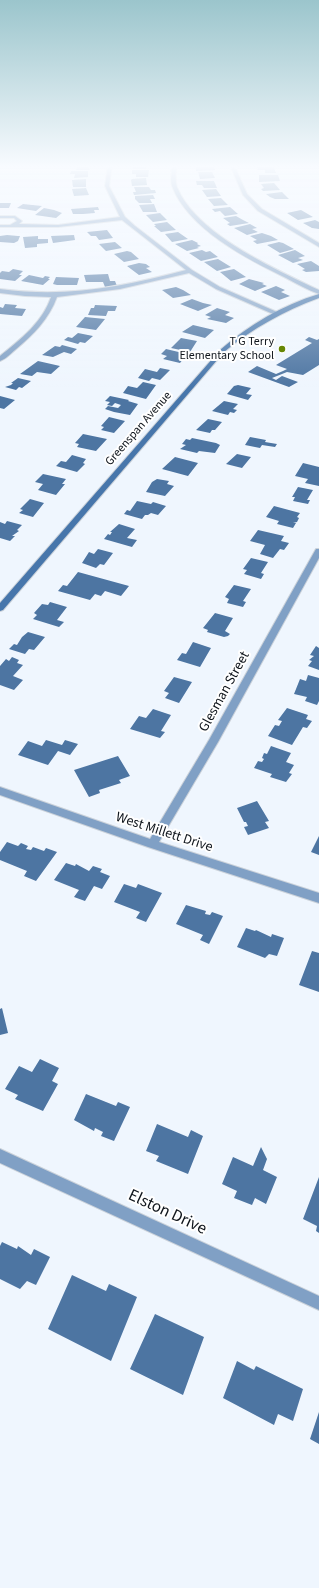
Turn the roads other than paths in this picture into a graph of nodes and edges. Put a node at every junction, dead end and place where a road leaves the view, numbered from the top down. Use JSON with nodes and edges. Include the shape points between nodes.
{"nodes":[{"id":1,"x":150,"y":239,"type":"edge"},
{"id":2,"x":221,"y":239,"type":"edge"},
{"id":3,"x":309,"y":239,"type":"edge"},
{"id":4,"x":319,"y":245,"type":"edge"},
{"id":5,"x":190,"y":271,"type":"junction"},
{"id":6,"x":0,"y":291,"type":"edge"},
{"id":7,"x":319,"y":292,"type":"edge"},
{"id":8,"x":54,"y":296,"type":"junction"},
{"id":9,"x":319,"y":296,"type":"edge"},
{"id":10,"x":275,"y":313,"type":"junction"},
{"id":11,"x":0,"y":358,"type":"edge"},
{"id":12,"x":319,"y":551,"type":"edge"},
{"id":13,"x":0,"y":608,"type":"edge"},
{"id":14,"x":0,"y":791,"type":"edge"},
{"id":15,"x":152,"y":844,"type":"junction"},
{"id":16,"x":319,"y":898,"type":"edge"},
{"id":17,"x":0,"y":1156,"type":"edge"},
{"id":18,"x":319,"y":1303,"type":"edge"}],
"edges":[{"from":1,"to":5,"type":"street"},
{"from":2,"to":7,"type":"street","via":[[268,268]]},
{"from":3,"to":4,"type":"street"},
{"from":5,"to":8,"type":"street","via":[[110,290]]},
{"from":5,"to":10,"type":"street","via":[[218,288]]},
{"from":6,"to":8,"type":"street"},
{"from":8,"to":11,"type":"street","via":[[37,327]]},
{"from":9,"to":10,"type":"street","name":"Greenspan Avenue"},
{"from":10,"to":13,"type":"street","name":"Greenspan Avenue","via":[[250,328],[222,351]]},
{"from":12,"to":15,"type":"street","name":"Glesman Street","via":[[213,742]]},
{"from":14,"to":15,"type":"street","name":"West Millett Drive"},
{"from":15,"to":16,"type":"street","name":"West Millett Drive"},
{"from":17,"to":18,"type":"street","name":"Elston Drive"}]}
